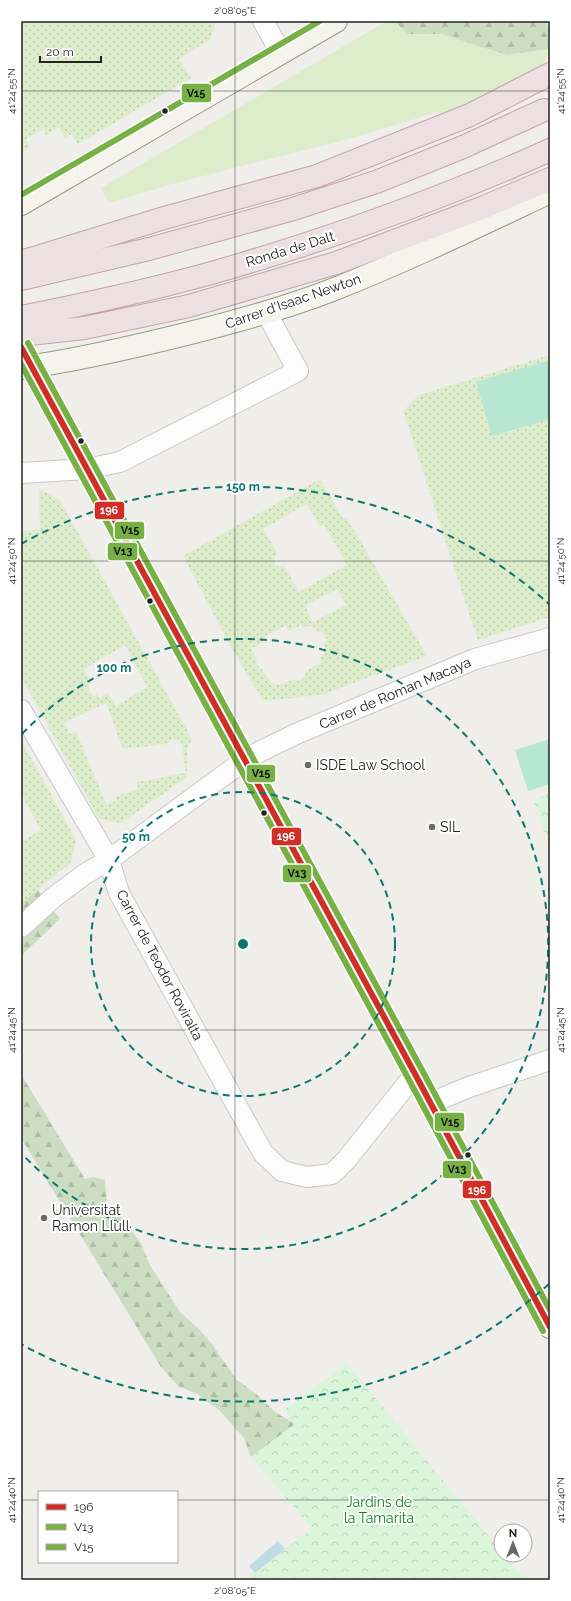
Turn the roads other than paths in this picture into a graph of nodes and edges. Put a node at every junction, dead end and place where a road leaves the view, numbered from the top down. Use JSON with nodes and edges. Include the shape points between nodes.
{"nodes":[{"id":1,"x":263,"y":21,"type":"edge"},
{"id":2,"x":336,"y":21,"type":"edge"},
{"id":3,"x":281,"y":53,"type":"junction"},
{"id":4,"x":550,"y":74,"type":"edge"},
{"id":5,"x":544,"y":110,"type":"dead end"},
{"id":6,"x":550,"y":150,"type":"edge"},
{"id":7,"x":550,"y":179,"type":"edge"},
{"id":8,"x":550,"y":192,"type":"edge"},
{"id":9,"x":21,"y":204,"type":"edge"},
{"id":10,"x":21,"y":262,"type":"edge"},
{"id":11,"x":21,"y":279,"type":"edge"},
{"id":12,"x":266,"y":312,"type":"junction"},
{"id":13,"x":21,"y":317,"type":"edge"},
{"id":14,"x":24,"y":354,"type":"edge"},
{"id":15,"x":87,"y":469,"type":"junction"},
{"id":16,"x":21,"y":473,"type":"edge"},
{"id":17,"x":550,"y":638,"type":"edge"},
{"id":18,"x":21,"y":710,"type":"edge"},
{"id":19,"x":244,"y":760,"type":"junction"},
{"id":20,"x":109,"y":860,"type":"junction"},
{"id":21,"x":21,"y":927,"type":"edge"},
{"id":22,"x":550,"y":1060,"type":"edge"},
{"id":23,"x":415,"y":1074,"type":"junction"},
{"id":24,"x":431,"y":1103,"type":"junction"},
{"id":25,"x":550,"y":1327,"type":"edge"}],
"edges":[{"from":1,"to":3,"type":"street"},
{"from":2,"to":3,"type":"main road"},
{"from":3,"to":9,"type":"main road"},
{"from":4,"to":10,"type":"highway","via":[[470,115],[317,176],[164,218]]},
{"from":5,"to":11,"type":"highway","via":[[463,147],[376,182],[297,208],[149,249]]},
{"from":6,"to":13,"type":"highway","name":"Ronda de Dalt","via":[[439,198],[277,254],[116,297]]},
{"from":7,"to":14,"type":"highway","via":[[336,263],[189,306],[84,328]]},
{"from":8,"to":12,"type":"main road","name":"Carrer d'Isaac Newton","via":[[419,255],[331,291]]},
{"from":12,"to":14,"type":"main road","name":"Carrer d'Isaac Newton","via":[[240,321],[66,361]]},
{"from":12,"to":15,"type":"street","via":[[298,371],[120,462]]},
{"from":14,"to":15,"type":"main road"},
{"from":15,"to":16,"type":"street"},
{"from":15,"to":19,"type":"main road"},
{"from":17,"to":19,"type":"street","name":"Carrer de Roman Macaya","via":[[475,659],[290,737]]},
{"from":18,"to":20,"type":"street","name":"Carrer de Teodor Roviralta"},
{"from":19,"to":20,"type":"street","name":"Carrer de Roman Macaya"},
{"from":19,"to":23,"type":"main road"},
{"from":20,"to":21,"type":"street","name":"Carrer de Roman Macaya","via":[[54,897]]},
{"from":20,"to":23,"type":"street","name":"Carrer de Teodor Roviralta","via":[[119,893],[263,1154],[282,1171],[307,1178],[332,1174]]},
{"from":22,"to":24,"type":"street","via":[[469,1087]]},
{"from":23,"to":24,"type":"main road"},
{"from":24,"to":25,"type":"main road"}]}
